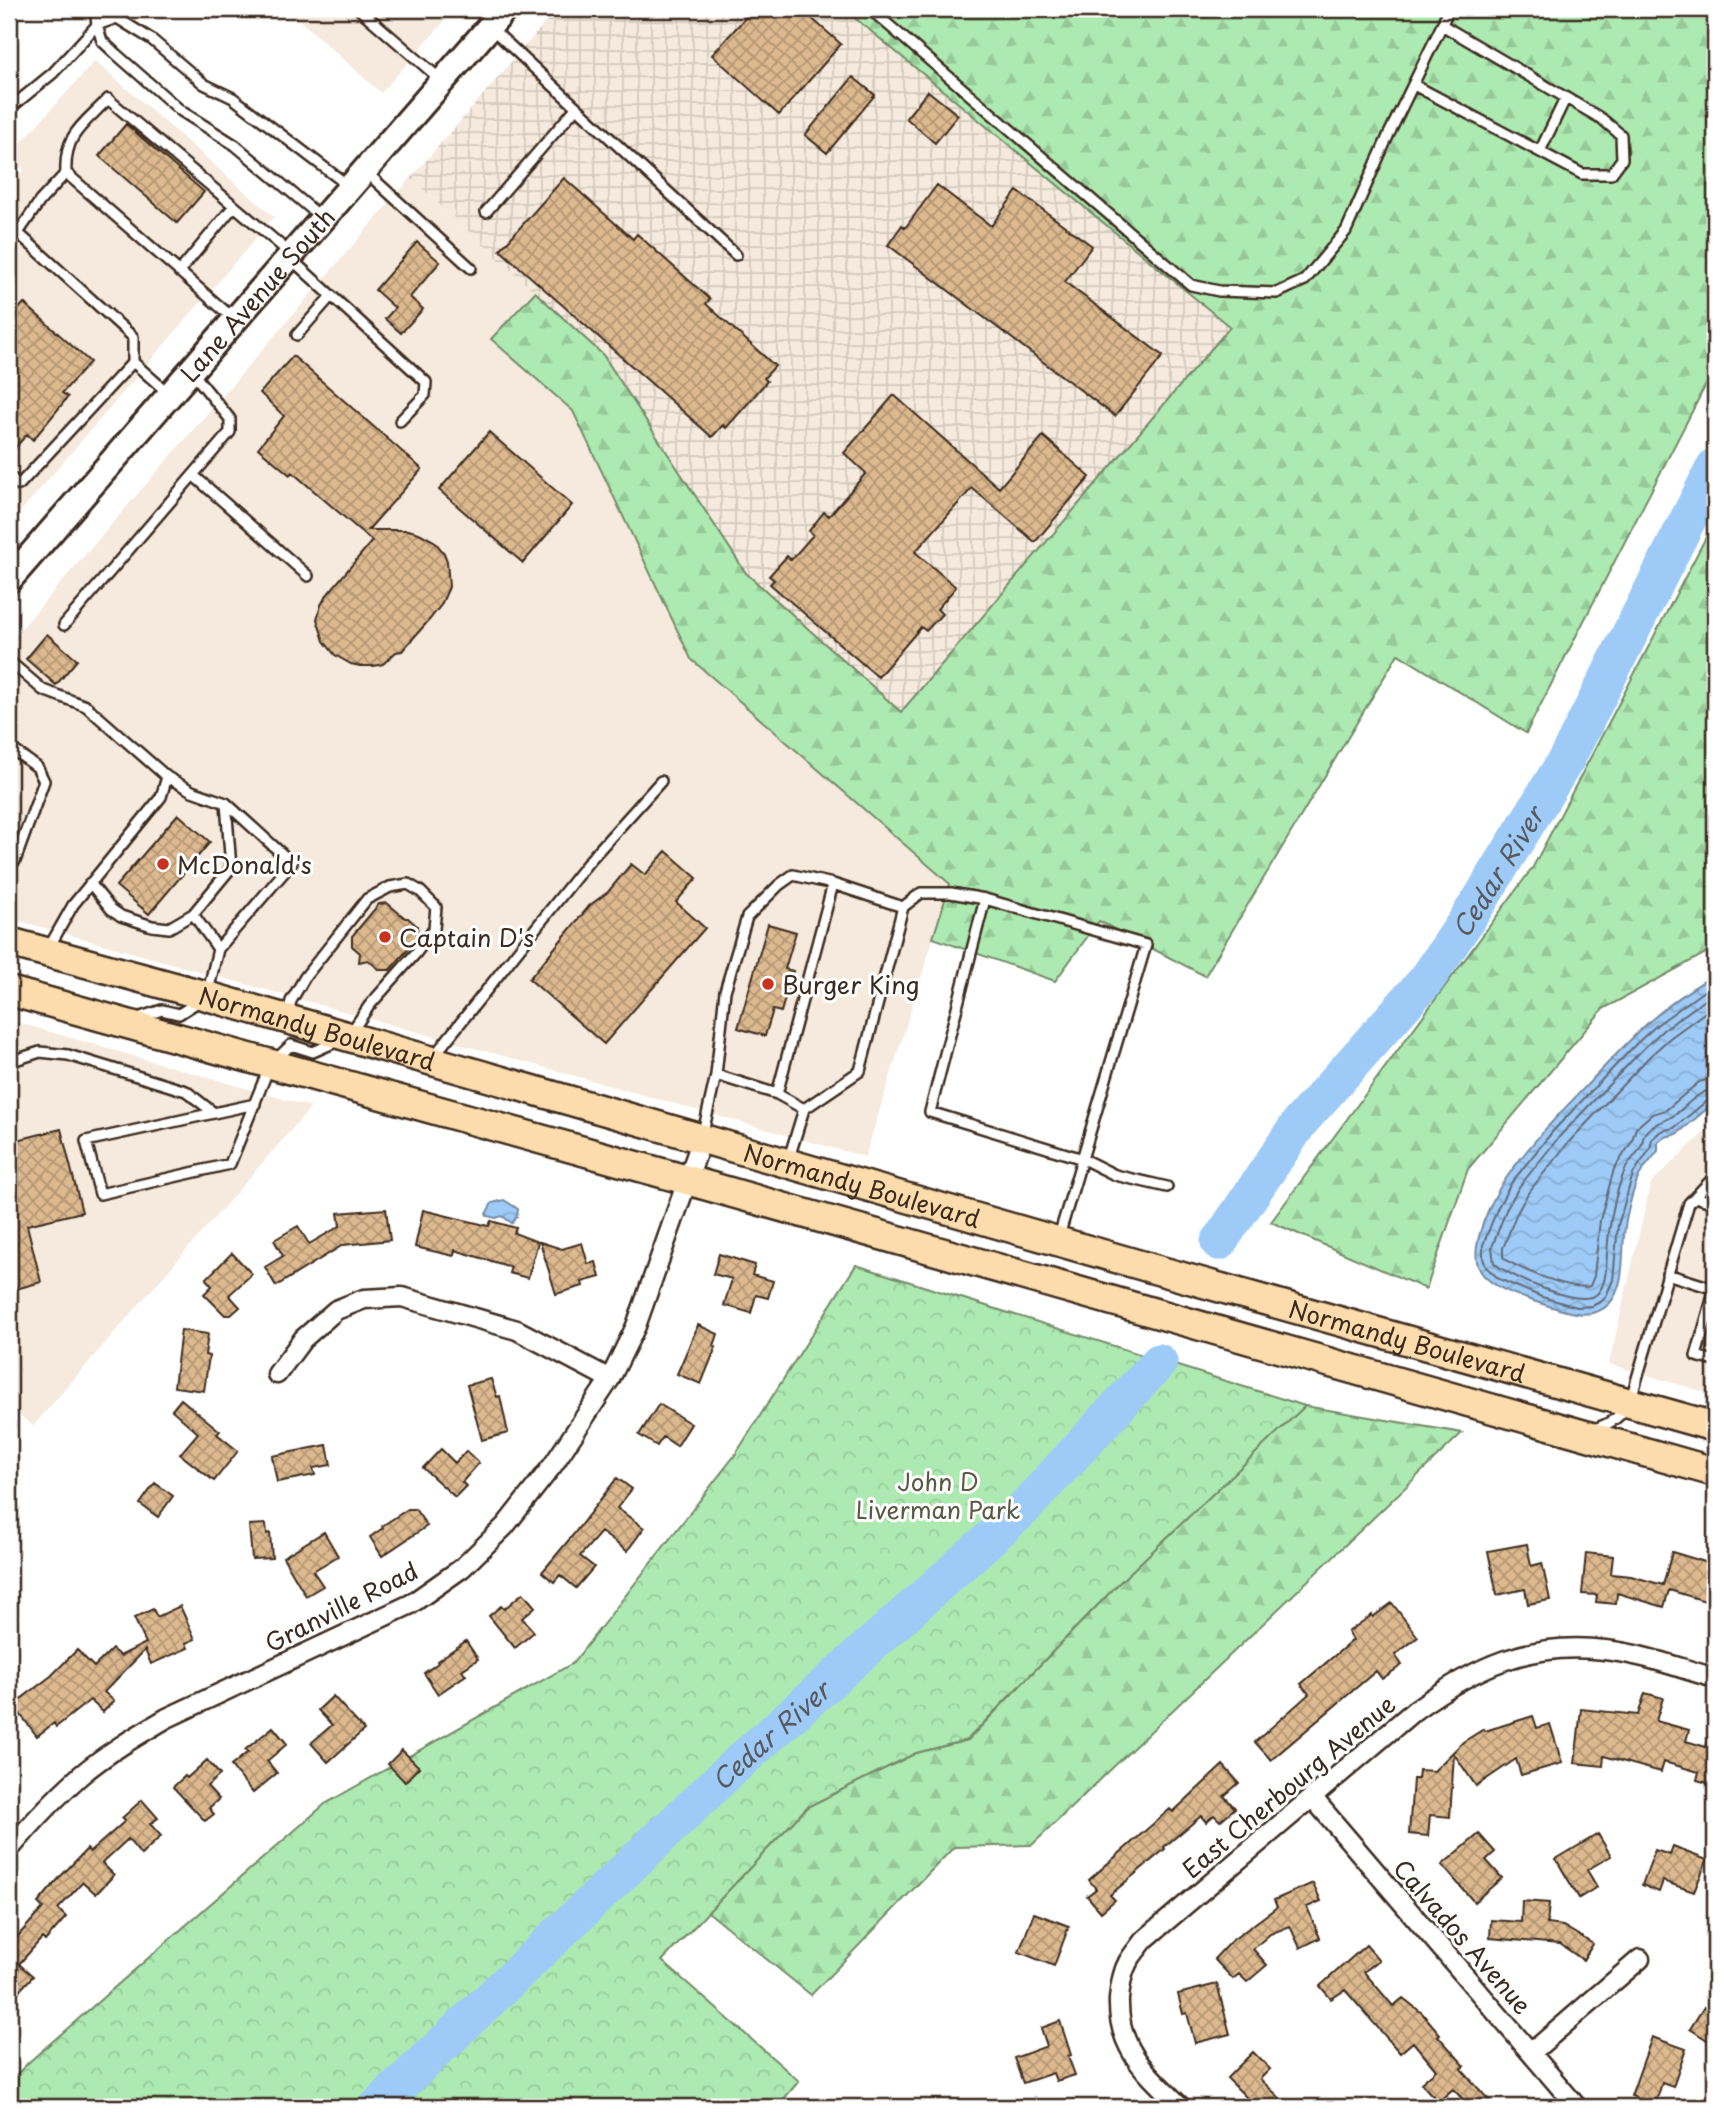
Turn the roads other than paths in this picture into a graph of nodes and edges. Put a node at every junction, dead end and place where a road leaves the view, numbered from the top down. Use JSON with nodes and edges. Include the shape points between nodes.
{"nodes":[{"id":1,"x":95,"y":9,"type":"edge"},
{"id":2,"x":359,"y":9,"type":"edge"},
{"id":3,"x":870,"y":9,"type":"edge"},
{"id":4,"x":1448,"y":9,"type":"edge"},
{"id":5,"x":497,"y":18,"type":"edge"},
{"id":6,"x":97,"y":25,"type":"junction"},
{"id":7,"x":1443,"y":25,"type":"junction"},
{"id":8,"x":442,"y":81,"type":"junction"},
{"id":9,"x":1414,"y":85,"type":"junction"},
{"id":10,"x":1565,"y":99,"type":"junction"},
{"id":11,"x":576,"y":108,"type":"junction"},
{"id":12,"x":9,"y":109,"type":"edge"},
{"id":13,"x":1540,"y":151,"type":"junction"},
{"id":14,"x":65,"y":173,"type":"junction"},
{"id":15,"x":357,"y":179,"type":"junction"},
{"id":16,"x":234,"y":206,"type":"junction"},
{"id":17,"x":486,"y":212,"type":"dead end"},
{"id":18,"x":323,"y":219,"type":"junction"},
{"id":19,"x":18,"y":233,"type":"junction"},
{"id":20,"x":9,"y":244,"type":"edge"},
{"id":21,"x":736,"y":255,"type":"dead end"},
{"id":22,"x":290,"y":256,"type":"junction"},
{"id":23,"x":471,"y":268,"type":"dead end"},
{"id":24,"x":179,"y":272,"type":"junction"},
{"id":25,"x":331,"y":296,"type":"junction"},
{"id":26,"x":235,"y":320,"type":"junction"},
{"id":27,"x":297,"y":335,"type":"dead end"},
{"id":28,"x":133,"y":362,"type":"junction"},
{"id":29,"x":191,"y":370,"type":"junction"},
{"id":30,"x":170,"y":394,"type":"junction"},
{"id":31,"x":400,"y":421,"type":"dead end"},
{"id":32,"x":193,"y":475,"type":"junction"},
{"id":33,"x":9,"y":477,"type":"edge"},
{"id":34,"x":14,"y":564,"type":"edge"},
{"id":35,"x":308,"y":576,"type":"dead end"},
{"id":36,"x":64,"y":625,"type":"dead end"},
{"id":37,"x":9,"y":661,"type":"edge"},
{"id":38,"x":9,"y":747,"type":"edge"},
{"id":39,"x":167,"y":776,"type":"junction"},
{"id":40,"x":661,"y":781,"type":"dead end"},
{"id":41,"x":226,"y":803,"type":"junction"},
{"id":42,"x":9,"y":865,"type":"edge"},
{"id":43,"x":90,"y":883,"type":"junction"},
{"id":44,"x":834,"y":884,"type":"junction"},
{"id":45,"x":985,"y":899,"type":"junction"},
{"id":46,"x":902,"y":907,"type":"junction"},
{"id":47,"x":193,"y":914,"type":"junction"},
{"id":48,"x":9,"y":942,"type":"edge"},
{"id":49,"x":218,"y":948,"type":"junction"},
{"id":50,"x":46,"y":952,"type":"junction"},
{"id":51,"x":9,"y":991,"type":"edge"},
{"id":52,"x":207,"y":996,"type":"junction"},
{"id":53,"x":287,"y":1019,"type":"junction"},
{"id":54,"x":121,"y":1024,"type":"junction"},
{"id":55,"x":348,"y":1037,"type":"junction"},
{"id":56,"x":430,"y":1060,"type":"junction"},
{"id":57,"x":9,"y":1062,"type":"edge"},
{"id":58,"x":270,"y":1065,"type":"junction"},
{"id":59,"x":716,"y":1075,"type":"junction"},
{"id":60,"x":777,"y":1094,"type":"junction"},
{"id":61,"x":255,"y":1104,"type":"junction"},
{"id":62,"x":804,"y":1109,"type":"junction"},
{"id":63,"x":214,"y":1113,"type":"junction"},
{"id":64,"x":702,"y":1139,"type":"junction"},
{"id":65,"x":1083,"y":1159,"type":"junction"},
{"id":66,"x":787,"y":1163,"type":"junction"},
{"id":67,"x":1715,"y":1176,"type":"edge"},
{"id":68,"x":687,"y":1180,"type":"junction"},
{"id":69,"x":1167,"y":1187,"type":"dead end"},
{"id":70,"x":1695,"y":1197,"type":"junction"},
{"id":71,"x":1715,"y":1203,"type":"edge"},
{"id":72,"x":874,"y":1233,"type":"junction"},
{"id":73,"x":1058,"y":1241,"type":"junction"},
{"id":74,"x":1667,"y":1274,"type":"junction"},
{"id":75,"x":1715,"y":1361,"type":"edge"},
{"id":76,"x":277,"y":1374,"type":"dead end"},
{"id":77,"x":610,"y":1379,"type":"junction"},
{"id":78,"x":1630,"y":1402,"type":"junction"},
{"id":79,"x":1715,"y":1427,"type":"edge"},
{"id":80,"x":1577,"y":1433,"type":"junction"},
{"id":81,"x":1715,"y":1472,"type":"edge"},
{"id":82,"x":1715,"y":1678,"type":"edge"},
{"id":83,"x":1312,"y":1797,"type":"junction"},
{"id":84,"x":9,"y":1850,"type":"edge"},
{"id":85,"x":1640,"y":1959,"type":"dead end"},
{"id":86,"x":1531,"y":2053,"type":"junction"},
{"id":87,"x":1181,"y":2107,"type":"edge"},
{"id":88,"x":1577,"y":2107,"type":"edge"}],
"edges":[{"from":1,"to":6,"type":"lane"},
{"from":2,"to":8,"type":"lane"},
{"from":3,"to":9,"type":"lane","via":[[1191,285],[1219,291],[1277,293],[1305,280],[1346,231]]},
{"from":4,"to":7,"type":"lane"},
{"from":5,"to":8,"type":"main road","name":"Lane Avenue South"},
{"from":5,"to":11,"type":"lane"},
{"from":6,"to":12,"type":"lane","via":[[53,73]]},
{"from":6,"to":15,"type":"lane","via":[[117,18],[151,39],[204,83]]},
{"from":6,"to":18,"type":"lane","via":[[102,41],[181,111],[235,145]]},
{"from":7,"to":9,"type":"lane"},
{"from":7,"to":10,"type":"lane"},
{"from":8,"to":15,"type":"main road","name":"Lane Avenue South"},
{"from":9,"to":13,"type":"lane"},
{"from":10,"to":13,"type":"lane"},
{"from":10,"to":13,"type":"lane","via":[[1621,135],[1622,159],[1611,174],[1582,174]]},
{"from":11,"to":17,"type":"lane"},
{"from":11,"to":21,"type":"lane"},
{"from":14,"to":16,"type":"lane","via":[[72,135],[108,99]]},
{"from":14,"to":19,"type":"lane"},
{"from":14,"to":24,"type":"lane"},
{"from":15,"to":18,"type":"main road","name":"Lane Avenue South"},
{"from":15,"to":23,"type":"lane"},
{"from":16,"to":22,"type":"lane"},
{"from":16,"to":24,"type":"lane"},
{"from":18,"to":22,"type":"main road","name":"Lane Avenue South"},
{"from":19,"to":20,"type":"lane"},
{"from":19,"to":28,"type":"lane","via":[[133,337]]},
{"from":22,"to":25,"type":"lane"},
{"from":22,"to":26,"type":"main road","name":"Lane Avenue South"},
{"from":24,"to":26,"type":"lane"},
{"from":25,"to":27,"type":"lane"},
{"from":25,"to":31,"type":"lane","via":[[426,382],[425,395]]},
{"from":26,"to":29,"type":"main road","name":"Lane Avenue South"},
{"from":28,"to":30,"type":"lane"},
{"from":28,"to":33,"type":"lane","via":[[19,485]]},
{"from":29,"to":30,"type":"main road","name":"Lane Avenue South"},
{"from":29,"to":32,"type":"lane","via":[[230,419],[230,432]]},
{"from":30,"to":34,"type":"main road","name":"Lane Avenue South"},
{"from":32,"to":35,"type":"lane"},
{"from":32,"to":36,"type":"lane"},
{"from":37,"to":39,"type":"lane","via":[[43,690],[86,706]]},
{"from":38,"to":42,"type":"lane","via":[[37,766],[44,781],[15,861]]},
{"from":39,"to":41,"type":"lane"},
{"from":39,"to":43,"type":"lane","via":[[161,797]]},
{"from":40,"to":56,"type":"lane","via":[[590,860]]},
{"from":41,"to":47,"type":"lane","via":[[231,868]]},
{"from":41,"to":49,"type":"lane","via":[[292,863]]},
{"from":43,"to":47,"type":"lane","via":[[121,916],[152,926],[169,928]]},
{"from":43,"to":50,"type":"lane"},
{"from":44,"to":46,"type":"lane"},
{"from":44,"to":59,"type":"lane","via":[[793,875],[747,918],[725,991]]},
{"from":44,"to":60,"type":"lane"},
{"from":45,"to":46,"type":"lane","via":[[921,893]]},
{"from":45,"to":65,"type":"lane","via":[[930,1112]]},
{"from":45,"to":65,"type":"lane","via":[[1146,945]]},
{"from":46,"to":62,"type":"lane","via":[[860,1071]]},
{"from":47,"to":49,"type":"lane"},
{"from":48,"to":50,"type":"main road","name":"Normandy Boulevard"},
{"from":49,"to":52,"type":"lane"},
{"from":50,"to":52,"type":"main road","name":"Normandy Boulevard"},
{"from":51,"to":54,"type":"main road","name":"Normandy Boulevard"},
{"from":52,"to":53,"type":"main road","name":"Normandy Boulevard"},
{"from":52,"to":54,"type":"lane","via":[[179,1014],[162,1010]]},
{"from":53,"to":55,"type":"main road","name":"Normandy Boulevard"},
{"from":53,"to":55,"type":"lane","via":[[291,1001],[305,978],[367,899],[408,884],[436,907],[434,929]]},
{"from":54,"to":58,"type":"main road","name":"Normandy Boulevard"},
{"from":55,"to":56,"type":"main road","name":"Normandy Boulevard"},
{"from":55,"to":58,"type":"lane","via":[[313,1052],[291,1045]]},
{"from":56,"to":64,"type":"main road","name":"Normandy Boulevard"},
{"from":57,"to":63,"type":"lane","via":[[40,1052],[68,1055],[186,1091]]},
{"from":58,"to":61,"type":"lane"},
{"from":58,"to":68,"type":"main road","name":"Normandy Boulevard"},
{"from":59,"to":60,"type":"lane"},
{"from":59,"to":64,"type":"lane"},
{"from":60,"to":62,"type":"lane"},
{"from":61,"to":63,"type":"lane"},
{"from":61,"to":63,"type":"lane","via":[[230,1164],[100,1194],[86,1141]]},
{"from":62,"to":66,"type":"lane"},
{"from":64,"to":66,"type":"main road","name":"Normandy Boulevard"},
{"from":64,"to":68,"type":"street","name":"Granville Road"},
{"from":65,"to":69,"type":"lane","via":[[1115,1175]]},
{"from":65,"to":73,"type":"lane"},
{"from":66,"to":73,"type":"main road","name":"Normandy Boulevard"},
{"from":67,"to":70,"type":"lane"},
{"from":68,"to":72,"type":"main road","name":"Normandy Boulevard"},
{"from":68,"to":77,"type":"street","name":"Granville Road","via":[[636,1326]]},
{"from":70,"to":71,"type":"lane"},
{"from":70,"to":74,"type":"lane","via":[[1689,1203]]},
{"from":72,"to":73,"type":"main road","via":[[893,1224],[1023,1255]]},
{"from":72,"to":80,"type":"main road","name":"Normandy Boulevard"},
{"from":73,"to":78,"type":"main road","name":"Normandy Boulevard"},
{"from":74,"to":75,"type":"lane","via":[[1715,1289],[1696,1356]]},
{"from":74,"to":78,"type":"lane"},
{"from":76,"to":77,"type":"street","via":[[303,1339],[336,1310],[364,1299],[402,1297],[517,1330]]},
{"from":77,"to":84,"type":"street","name":"Granville Road","via":[[553,1465],[505,1526],[462,1568],[411,1604],[134,1737],[82,1774]]},
{"from":78,"to":79,"type":"main road","name":"Normandy Boulevard"},
{"from":78,"to":80,"type":"lane","via":[[1622,1415],[1608,1424]]},
{"from":80,"to":81,"type":"main road","name":"Normandy Boulevard"},
{"from":82,"to":83,"type":"street","name":"East Cherbourg Avenue","via":[[1605,1650],[1570,1648],[1514,1657],[1446,1688]]},
{"from":83,"to":86,"type":"street","name":"Calvados Avenue"},
{"from":83,"to":87,"type":"street","name":"East Cherbourg Avenue","via":[[1144,1940],[1128,1963],[1119,1988],[1121,2029],[1142,2069]]},
{"from":85,"to":86,"type":"street"},
{"from":86,"to":88,"type":"street","name":"Calvados Avenue"}]}
